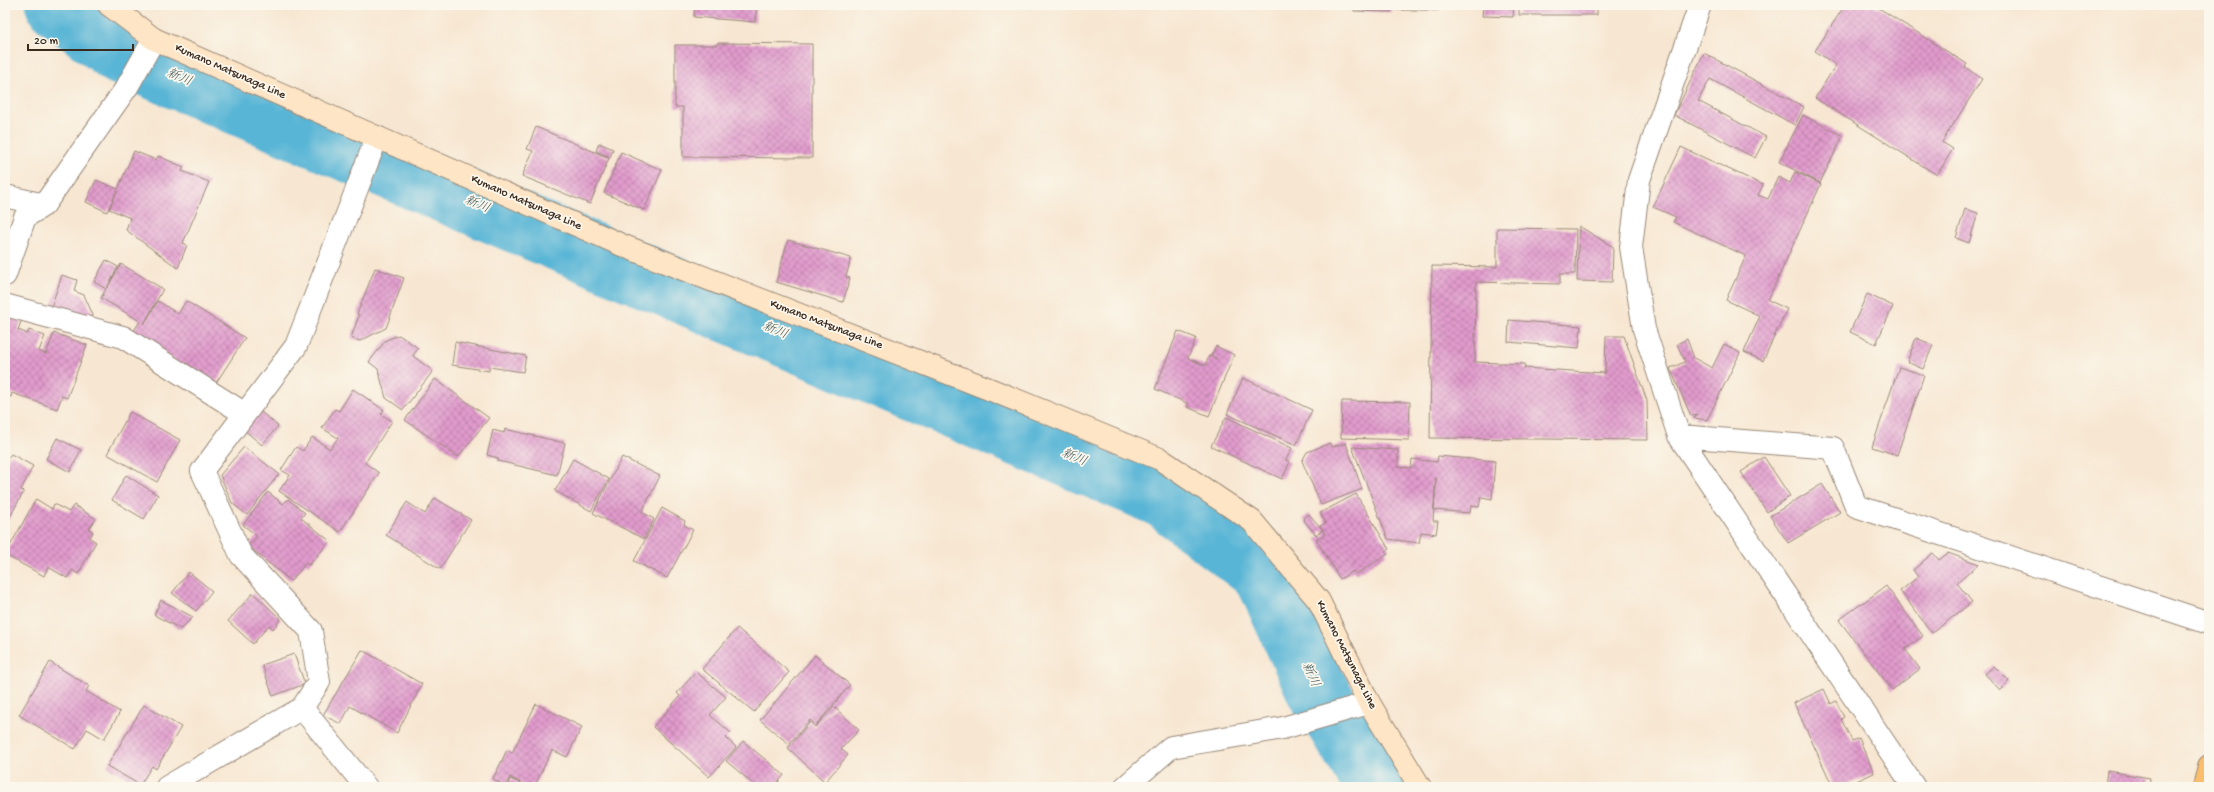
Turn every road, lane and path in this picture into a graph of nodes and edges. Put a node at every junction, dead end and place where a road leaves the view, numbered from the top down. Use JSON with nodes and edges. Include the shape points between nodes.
{"nodes":[{"id":1,"x":109,"y":5,"type":"edge"},
{"id":2,"x":1700,"y":5,"type":"edge"},
{"id":3,"x":150,"y":47,"type":"junction"},
{"id":4,"x":377,"y":137,"type":"junction"},
{"id":5,"x":5,"y":196,"type":"edge"},
{"id":6,"x":44,"y":205,"type":"junction"},
{"id":7,"x":5,"y":275,"type":"edge"},
{"id":8,"x":5,"y":305,"type":"edge"},
{"id":9,"x":245,"y":414,"type":"junction"},
{"id":10,"x":1679,"y":436,"type":"junction"},
{"id":11,"x":2209,"y":623,"type":"edge"},
{"id":12,"x":1369,"y":703,"type":"junction"},
{"id":13,"x":302,"y":708,"type":"junction"},
{"id":14,"x":2209,"y":766,"type":"edge"},
{"id":15,"x":167,"y":787,"type":"edge"},
{"id":16,"x":366,"y":787,"type":"edge"},
{"id":17,"x":1125,"y":787,"type":"edge"},
{"id":18,"x":1420,"y":787,"type":"edge"},
{"id":19,"x":1914,"y":787,"type":"edge"},
{"id":20,"x":2204,"y":787,"type":"edge"}],
"edges":[{"from":1,"to":3,"type":"main road","name":"Kumano Matsunaga Line"},
{"from":2,"to":10,"type":"street","via":[[1639,180],[1631,247],[1644,329]]},
{"from":3,"to":4,"type":"main road","name":"Kumano Matsunaga Line"},
{"from":3,"to":6,"type":"street","via":[[127,87]]},
{"from":4,"to":9,"type":"street","via":[[296,346]]},
{"from":4,"to":12,"type":"main road","name":"Kumano Matsunaga Line","via":[[624,246],[1160,458],[1252,521],[1319,601]]},
{"from":5,"to":6,"type":"street"},
{"from":6,"to":7,"type":"street","via":[[25,217]]},
{"from":8,"to":9,"type":"street","via":[[123,337]]},
{"from":9,"to":13,"type":"street","via":[[202,471],[240,555],[311,631],[319,682]]},
{"from":10,"to":11,"type":"street","via":[[1832,448],[1856,506]]},
{"from":10,"to":19,"type":"street"},
{"from":12,"to":17,"type":"street","via":[[1283,728],[1171,747]]},
{"from":12,"to":18,"type":"main road","name":"Kumano Matsunaga Line"},
{"from":13,"to":15,"type":"street"},
{"from":13,"to":16,"type":"street"},
{"from":14,"to":20,"type":"main road"}]}
